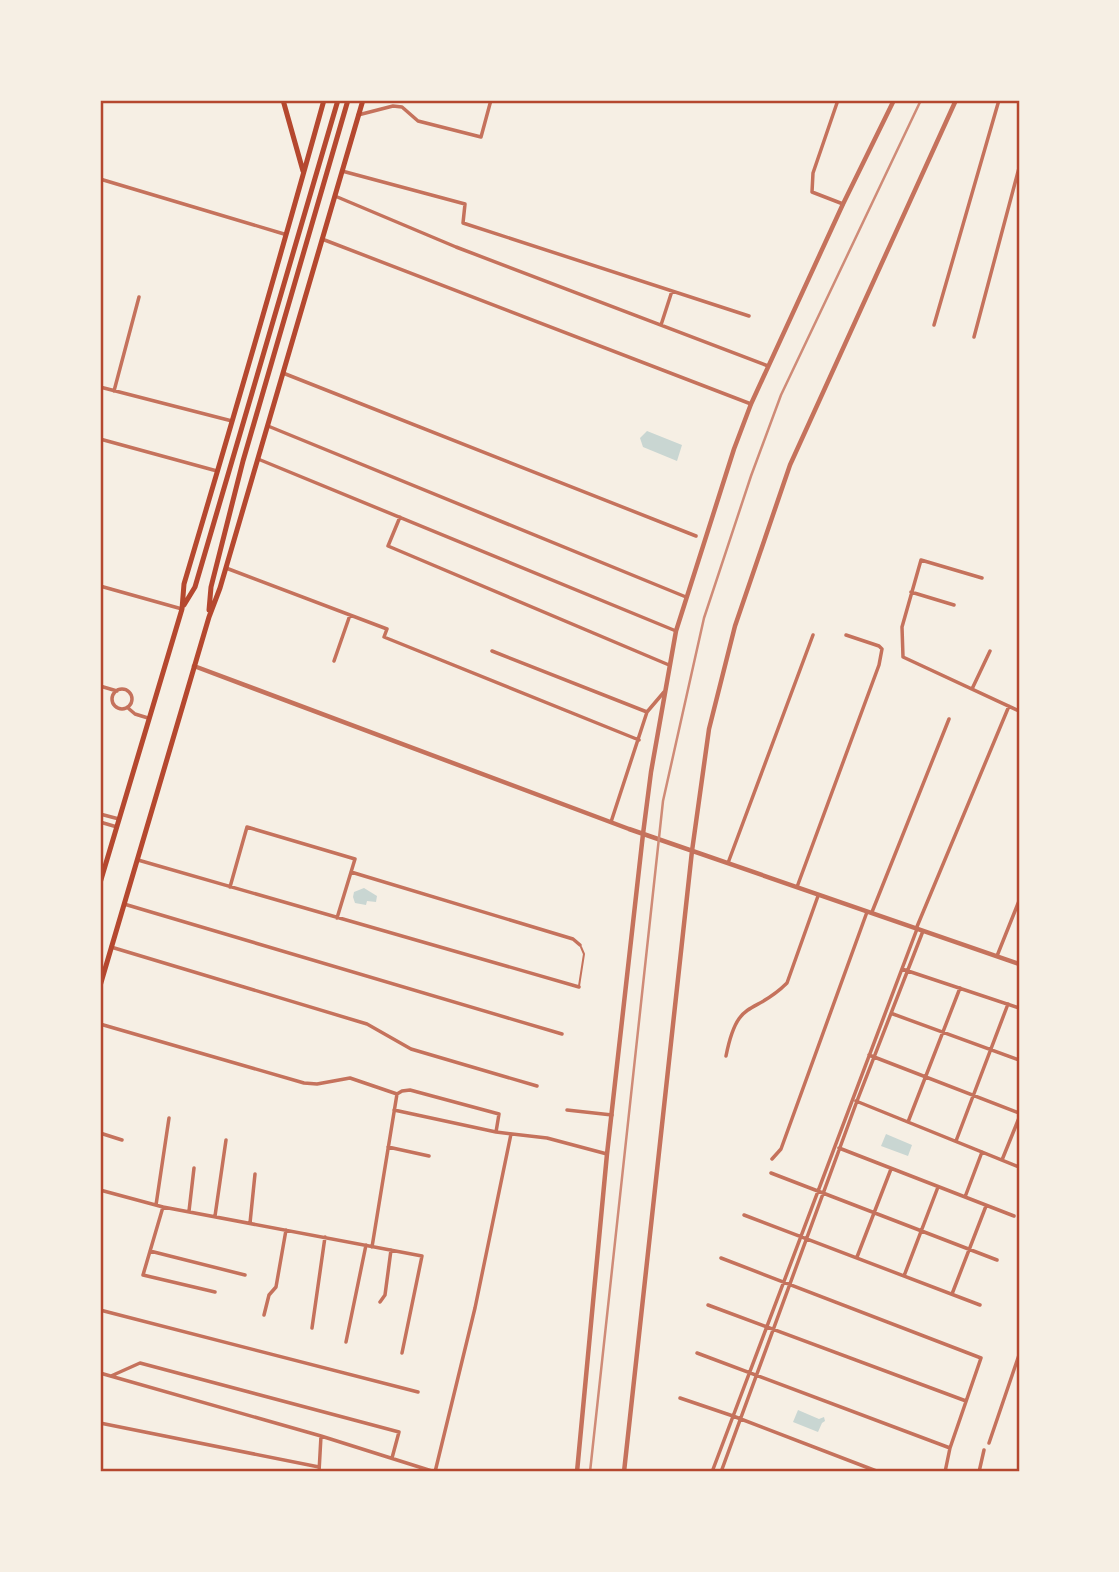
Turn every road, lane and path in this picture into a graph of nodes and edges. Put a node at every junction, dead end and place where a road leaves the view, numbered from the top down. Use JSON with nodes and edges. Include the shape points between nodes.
{"nodes":[{"id":1,"x":283,"y":100,"type":"edge"},
{"id":2,"x":324,"y":100,"type":"edge"},
{"id":3,"x":338,"y":100,"type":"edge"},
{"id":4,"x":348,"y":100,"type":"edge"},
{"id":5,"x":361,"y":100,"type":"edge"},
{"id":6,"x":491,"y":100,"type":"edge"},
{"id":7,"x":838,"y":100,"type":"edge"},
{"id":8,"x":894,"y":100,"type":"edge"},
{"id":9,"x":956,"y":100,"type":"edge"},
{"id":10,"x":999,"y":100,"type":"edge"},
{"id":11,"x":359,"y":113,"type":"junction"},
{"id":12,"x":1019,"y":168,"type":"edge"},
{"id":13,"x":303,"y":171,"type":"junction"},
{"id":14,"x":342,"y":171,"type":"junction"},
{"id":15,"x":100,"y":179,"type":"edge"},
{"id":16,"x":335,"y":196,"type":"junction"},
{"id":17,"x":843,"y":204,"type":"junction"},
{"id":18,"x":284,"y":234,"type":"junction"},
{"id":19,"x":322,"y":239,"type":"junction"},
{"id":20,"x":672,"y":290,"type":"junction"},
{"id":21,"x":139,"y":297,"type":"dead end"},
{"id":22,"x":749,"y":316,"type":"dead end"},
{"id":23,"x":661,"y":324,"type":"junction"},
{"id":24,"x":934,"y":325,"type":"dead end"},
{"id":25,"x":974,"y":337,"type":"dead end"},
{"id":26,"x":768,"y":366,"type":"junction"},
{"id":27,"x":283,"y":373,"type":"junction"},
{"id":28,"x":100,"y":387,"type":"edge"},
{"id":29,"x":114,"y":391,"type":"junction"},
{"id":30,"x":751,"y":404,"type":"junction"},
{"id":31,"x":232,"y":421,"type":"junction"},
{"id":32,"x":268,"y":425,"type":"junction"},
{"id":33,"x":100,"y":439,"type":"edge"},
{"id":34,"x":258,"y":459,"type":"junction"},
{"id":35,"x":217,"y":471,"type":"junction"},
{"id":36,"x":400,"y":517,"type":"junction"},
{"id":37,"x":696,"y":536,"type":"dead end"},
{"id":38,"x":226,"y":568,"type":"junction"},
{"id":39,"x":982,"y":578,"type":"dead end"},
{"id":40,"x":100,"y":586,"type":"edge"},
{"id":41,"x":911,"y":592,"type":"junction"},
{"id":42,"x":686,"y":597,"type":"junction"},
{"id":43,"x":954,"y":605,"type":"dead end"},
{"id":44,"x":182,"y":609,"type":"junction"},
{"id":45,"x":350,"y":615,"type":"junction"},
{"id":46,"x":209,"y":617,"type":"junction"},
{"id":47,"x":676,"y":631,"type":"junction"},
{"id":48,"x":813,"y":635,"type":"dead end"},
{"id":49,"x":846,"y":635,"type":"dead end"},
{"id":50,"x":492,"y":650,"type":"dead end"},
{"id":51,"x":990,"y":651,"type":"dead end"},
{"id":52,"x":334,"y":661,"type":"dead end"},
{"id":53,"x":669,"y":665,"type":"junction"},
{"id":54,"x":194,"y":666,"type":"junction"},
{"id":55,"x":100,"y":687,"type":"edge"},
{"id":56,"x":972,"y":689,"type":"junction"},
{"id":57,"x":117,"y":691,"type":"junction"},
{"id":58,"x":664,"y":692,"type":"junction"},
{"id":59,"x":112,"y":699,"type":"junction"},
{"id":60,"x":1009,"y":706,"type":"junction"},
{"id":61,"x":128,"y":708,"type":"junction"},
{"id":62,"x":1019,"y":711,"type":"edge"},
{"id":63,"x":647,"y":712,"type":"junction"},
{"id":64,"x":148,"y":718,"type":"junction"},
{"id":65,"x":949,"y":719,"type":"dead end"},
{"id":66,"x":639,"y":740,"type":"junction"},
{"id":67,"x":100,"y":814,"type":"edge"},
{"id":68,"x":119,"y":819,"type":"junction"},
{"id":69,"x":100,"y":822,"type":"edge"},
{"id":70,"x":611,"y":822,"type":"junction"},
{"id":71,"x":117,"y":827,"type":"junction"},
{"id":72,"x":643,"y":834,"type":"junction"},
{"id":73,"x":692,"y":851,"type":"junction"},
{"id":74,"x":138,"y":860,"type":"junction"},
{"id":75,"x":727,"y":863,"type":"junction"},
{"id":76,"x":352,"y":872,"type":"junction"},
{"id":77,"x":100,"y":883,"type":"edge"},
{"id":78,"x":230,"y":887,"type":"junction"},
{"id":79,"x":796,"y":888,"type":"junction"},
{"id":80,"x":818,"y":896,"type":"junction"},
{"id":81,"x":1019,"y":901,"type":"edge"},
{"id":82,"x":124,"y":904,"type":"junction"},
{"id":83,"x":869,"y":913,"type":"junction"},
{"id":84,"x":338,"y":918,"type":"junction"},
{"id":85,"x":919,"y":930,"type":"junction"},
{"id":86,"x":580,"y":945,"type":"joint"},
{"id":87,"x":111,"y":947,"type":"junction"},
{"id":88,"x":997,"y":956,"type":"junction"},
{"id":89,"x":1019,"y":964,"type":"edge"},
{"id":90,"x":902,"y":968,"type":"junction"},
{"id":91,"x":909,"y":971,"type":"junction"},
{"id":92,"x":100,"y":986,"type":"edge"},
{"id":93,"x":579,"y":987,"type":"joint"},
{"id":94,"x":960,"y":988,"type":"junction"},
{"id":95,"x":1007,"y":1004,"type":"junction"},
{"id":96,"x":1019,"y":1008,"type":"edge"},
{"id":97,"x":886,"y":1011,"type":"junction"},
{"id":98,"x":893,"y":1014,"type":"junction"},
{"id":99,"x":100,"y":1024,"type":"edge"},
{"id":100,"x":943,"y":1032,"type":"junction"},
{"id":101,"x":562,"y":1034,"type":"dead end"},
{"id":102,"x":991,"y":1050,"type":"junction"},
{"id":103,"x":869,"y":1055,"type":"junction"},
{"id":104,"x":726,"y":1056,"type":"dead end"},
{"id":105,"x":875,"y":1058,"type":"junction"},
{"id":106,"x":1019,"y":1060,"type":"edge"},
{"id":107,"x":926,"y":1077,"type":"junction"},
{"id":108,"x":537,"y":1086,"type":"dead end"},
{"id":109,"x":397,"y":1094,"type":"junction"},
{"id":110,"x":973,"y":1095,"type":"junction"},
{"id":111,"x":855,"y":1100,"type":"junction"},
{"id":112,"x":394,"y":1110,"type":"junction"},
{"id":113,"x":567,"y":1110,"type":"dead end"},
{"id":114,"x":612,"y":1115,"type":"junction"},
{"id":115,"x":1019,"y":1115,"type":"edge"},
{"id":116,"x":170,"y":1118,"type":"dead end"},
{"id":117,"x":908,"y":1122,"type":"junction"},
{"id":118,"x":496,"y":1132,"type":"junction"},
{"id":119,"x":100,"y":1133,"type":"edge"},
{"id":120,"x":511,"y":1134,"type":"junction"},
{"id":121,"x":122,"y":1140,"type":"dead end"},
{"id":122,"x":226,"y":1140,"type":"dead end"},
{"id":123,"x":956,"y":1141,"type":"junction"},
{"id":124,"x":388,"y":1147,"type":"junction"},
{"id":125,"x":837,"y":1148,"type":"junction"},
{"id":126,"x":982,"y":1152,"type":"junction"},
{"id":127,"x":607,"y":1154,"type":"junction"},
{"id":128,"x":429,"y":1156,"type":"dead end"},
{"id":129,"x":772,"y":1159,"type":"dead end"},
{"id":130,"x":1002,"y":1160,"type":"junction"},
{"id":131,"x":1019,"y":1167,"type":"edge"},
{"id":132,"x":194,"y":1168,"type":"dead end"},
{"id":133,"x":891,"y":1169,"type":"junction"},
{"id":134,"x":771,"y":1173,"type":"dead end"},
{"id":135,"x":255,"y":1174,"type":"dead end"},
{"id":136,"x":938,"y":1187,"type":"junction"},
{"id":137,"x":100,"y":1190,"type":"edge"},
{"id":138,"x":817,"y":1192,"type":"junction"},
{"id":139,"x":823,"y":1194,"type":"junction"},
{"id":140,"x":965,"y":1198,"type":"junction"},
{"id":141,"x":156,"y":1205,"type":"junction"},
{"id":142,"x":986,"y":1206,"type":"junction"},
{"id":143,"x":163,"y":1207,"type":"junction"},
{"id":144,"x":189,"y":1212,"type":"junction"},
{"id":145,"x":875,"y":1213,"type":"junction"},
{"id":146,"x":744,"y":1215,"type":"dead end"},
{"id":147,"x":215,"y":1216,"type":"junction"},
{"id":148,"x":1014,"y":1216,"type":"dead end"},
{"id":149,"x":250,"y":1223,"type":"junction"},
{"id":150,"x":286,"y":1230,"type":"junction"},
{"id":151,"x":922,"y":1231,"type":"junction"},
{"id":152,"x":801,"y":1235,"type":"junction"},
{"id":153,"x":325,"y":1237,"type":"junction"},
{"id":154,"x":807,"y":1238,"type":"junction"},
{"id":155,"x":366,"y":1245,"type":"junction"},
{"id":156,"x":372,"y":1247,"type":"junction"},
{"id":157,"x":391,"y":1250,"type":"junction"},
{"id":158,"x":970,"y":1250,"type":"junction"},
{"id":159,"x":150,"y":1251,"type":"junction"},
{"id":160,"x":857,"y":1257,"type":"junction"},
{"id":161,"x":721,"y":1258,"type":"dead end"},
{"id":162,"x":997,"y":1260,"type":"dead end"},
{"id":163,"x":245,"y":1275,"type":"dead end"},
{"id":164,"x":904,"y":1276,"type":"junction"},
{"id":165,"x":783,"y":1281,"type":"junction"},
{"id":166,"x":790,"y":1283,"type":"junction"},
{"id":167,"x":215,"y":1292,"type":"dead end"},
{"id":168,"x":952,"y":1294,"type":"junction"},
{"id":169,"x":380,"y":1302,"type":"dead end"},
{"id":170,"x":708,"y":1305,"type":"dead end"},
{"id":171,"x":980,"y":1305,"type":"dead end"},
{"id":172,"x":100,"y":1310,"type":"edge"},
{"id":173,"x":264,"y":1315,"type":"dead end"},
{"id":174,"x":767,"y":1326,"type":"junction"},
{"id":175,"x":312,"y":1328,"type":"dead end"},
{"id":176,"x":773,"y":1329,"type":"junction"},
{"id":177,"x":346,"y":1342,"type":"dead end"},
{"id":178,"x":402,"y":1353,"type":"dead end"},
{"id":179,"x":697,"y":1353,"type":"dead end"},
{"id":180,"x":1019,"y":1355,"type":"edge"},
{"id":181,"x":750,"y":1371,"type":"junction"},
{"id":182,"x":100,"y":1373,"type":"edge"},
{"id":183,"x":757,"y":1374,"type":"junction"},
{"id":184,"x":110,"y":1376,"type":"junction"},
{"id":185,"x":418,"y":1392,"type":"dead end"},
{"id":186,"x":680,"y":1398,"type":"dead end"},
{"id":187,"x":966,"y":1401,"type":"junction"},
{"id":188,"x":733,"y":1416,"type":"junction"},
{"id":189,"x":740,"y":1419,"type":"junction"},
{"id":190,"x":100,"y":1423,"type":"edge"},
{"id":191,"x":320,"y":1436,"type":"junction"},
{"id":192,"x":989,"y":1443,"type":"dead end"},
{"id":193,"x":950,"y":1448,"type":"junction"},
{"id":194,"x":984,"y":1450,"type":"dead end"},
{"id":195,"x":392,"y":1458,"type":"junction"},
{"id":196,"x":319,"y":1466,"type":"junction"},
{"id":197,"x":319,"y":1472,"type":"edge"},
{"id":198,"x":435,"y":1472,"type":"edge"},
{"id":199,"x":577,"y":1472,"type":"edge"},
{"id":200,"x":624,"y":1472,"type":"edge"},
{"id":201,"x":712,"y":1472,"type":"edge"},
{"id":202,"x":721,"y":1472,"type":"edge"},
{"id":203,"x":879,"y":1472,"type":"edge"},
{"id":204,"x":945,"y":1472,"type":"edge"},
{"id":205,"x":979,"y":1472,"type":"edge"}],
"edges":[{"from":1,"to":13,"type":"highway"},
{"from":2,"to":13,"type":"highway"},
{"from":3,"to":44,"type":"highway","via":[[199,574]]},
{"from":4,"to":46,"type":"highway","via":[[243,461],[211,587]]},
{"from":5,"to":11,"type":"highway"},
{"from":6,"to":11,"type":"street","via":[[481,137],[418,121],[402,107]]},
{"from":7,"to":17,"type":"street","via":[[813,173],[812,192]]},
{"from":8,"to":17,"type":"street"},
{"from":9,"to":73,"type":"street","via":[[790,466],[735,626],[709,729]]},
{"from":10,"to":24,"type":"street"},
{"from":11,"to":14,"type":"highway"},
{"from":12,"to":25,"type":"street"},
{"from":13,"to":18,"type":"highway"},
{"from":14,"to":16,"type":"highway"},
{"from":14,"to":20,"type":"street","via":[[465,204],[463,223]]},
{"from":15,"to":18,"type":"street"},
{"from":16,"to":19,"type":"highway"},
{"from":16,"to":23,"type":"street"},
{"from":17,"to":26,"type":"street"},
{"from":18,"to":31,"type":"highway"},
{"from":19,"to":27,"type":"highway"},
{"from":19,"to":30,"type":"street"},
{"from":20,"to":22,"type":"street"},
{"from":20,"to":23,"type":"street"},
{"from":21,"to":29,"type":"street"},
{"from":23,"to":26,"type":"street"},
{"from":26,"to":30,"type":"street"},
{"from":27,"to":32,"type":"highway"},
{"from":27,"to":37,"type":"street"},
{"from":28,"to":29,"type":"street"},
{"from":29,"to":31,"type":"street"},
{"from":30,"to":42,"type":"street"},
{"from":31,"to":35,"type":"highway"},
{"from":32,"to":34,"type":"highway"},
{"from":32,"to":42,"type":"street"},
{"from":33,"to":35,"type":"street"},
{"from":34,"to":36,"type":"street"},
{"from":34,"to":38,"type":"highway"},
{"from":35,"to":44,"type":"highway","via":[[184,584]]},
{"from":36,"to":47,"type":"street"},
{"from":36,"to":53,"type":"street","via":[[388,546]]},
{"from":38,"to":45,"type":"street"},
{"from":38,"to":46,"type":"highway"},
{"from":39,"to":41,"type":"street","via":[[922,560]]},
{"from":40,"to":44,"type":"street"},
{"from":41,"to":43,"type":"street"},
{"from":41,"to":56,"type":"street","via":[[902,627],[903,657]]},
{"from":42,"to":47,"type":"street"},
{"from":44,"to":64,"type":"highway"},
{"from":45,"to":52,"type":"street"},
{"from":45,"to":66,"type":"street","via":[[387,629],[384,636]]},
{"from":46,"to":54,"type":"highway"},
{"from":47,"to":53,"type":"street"},
{"from":48,"to":75,"type":"street"},
{"from":49,"to":79,"type":"street","via":[[879,646],[879,665]]},
{"from":50,"to":63,"type":"street"},
{"from":51,"to":56,"type":"street"},
{"from":53,"to":58,"type":"street"},
{"from":54,"to":70,"type":"street"},
{"from":54,"to":74,"type":"highway"},
{"from":55,"to":57,"type":"street"},
{"from":55,"to":59,"type":"street"},
{"from":56,"to":60,"type":"street"},
{"from":57,"to":59,"type":"street"},
{"from":57,"to":61,"type":"street","via":[[123,689],[131,695]]},
{"from":58,"to":63,"type":"street"},
{"from":58,"to":72,"type":"street"},
{"from":59,"to":61,"type":"street","via":[[119,709]]},
{"from":60,"to":62,"type":"street"},
{"from":60,"to":85,"type":"street"},
{"from":61,"to":64,"type":"street"},
{"from":63,"to":66,"type":"street"},
{"from":64,"to":68,"type":"highway"},
{"from":65,"to":83,"type":"street"},
{"from":66,"to":70,"type":"street"},
{"from":67,"to":68,"type":"street"},
{"from":68,"to":71,"type":"highway"},
{"from":69,"to":71,"type":"street"},
{"from":70,"to":72,"type":"street"},
{"from":71,"to":77,"type":"highway"},
{"from":72,"to":73,"type":"street"},
{"from":72,"to":114,"type":"street"},
{"from":73,"to":75,"type":"street"},
{"from":73,"to":200,"type":"street"},
{"from":74,"to":78,"type":"street"},
{"from":74,"to":82,"type":"highway"},
{"from":75,"to":79,"type":"street"},
{"from":76,"to":78,"type":"street","via":[[355,859],[247,827]]},
{"from":76,"to":84,"type":"street"},
{"from":76,"to":86,"type":"street","via":[[573,939]]},
{"from":78,"to":84,"type":"street"},
{"from":79,"to":80,"type":"street"},
{"from":80,"to":83,"type":"street"},
{"from":80,"to":104,"type":"street","via":[[787,983],[739,1016]]},
{"from":81,"to":88,"type":"street"},
{"from":82,"to":87,"type":"highway"},
{"from":82,"to":101,"type":"street"},
{"from":83,"to":85,"type":"street"},
{"from":83,"to":129,"type":"street","via":[[781,1149]]},
{"from":84,"to":93,"type":"street"},
{"from":85,"to":88,"type":"street"},
{"from":85,"to":90,"type":"street"},
{"from":85,"to":91,"type":"street"},
{"from":86,"to":93,"type":"lane","via":[[584,954]]},
{"from":87,"to":92,"type":"highway"},
{"from":87,"to":108,"type":"street","via":[[367,1024],[411,1049]]},
{"from":88,"to":89,"type":"street"},
{"from":90,"to":91,"type":"street"},
{"from":90,"to":97,"type":"street"},
{"from":91,"to":94,"type":"street"},
{"from":91,"to":98,"type":"street"},
{"from":94,"to":95,"type":"street"},
{"from":94,"to":100,"type":"street"},
{"from":95,"to":96,"type":"street"},
{"from":95,"to":102,"type":"street"},
{"from":97,"to":98,"type":"street"},
{"from":97,"to":103,"type":"street"},
{"from":98,"to":100,"type":"street"},
{"from":98,"to":105,"type":"street"},
{"from":99,"to":109,"type":"street","via":[[304,1083],[351,1078]]},
{"from":100,"to":102,"type":"street"},
{"from":100,"to":107,"type":"street"},
{"from":102,"to":106,"type":"street"},
{"from":102,"to":110,"type":"street"},
{"from":103,"to":105,"type":"street"},
{"from":103,"to":111,"type":"street"},
{"from":105,"to":107,"type":"street"},
{"from":105,"to":111,"type":"street"},
{"from":107,"to":110,"type":"street"},
{"from":107,"to":117,"type":"street"},
{"from":109,"to":112,"type":"street"},
{"from":109,"to":118,"type":"street","via":[[410,1090],[499,1114]]},
{"from":110,"to":115,"type":"street"},
{"from":110,"to":123,"type":"street"},
{"from":111,"to":117,"type":"street"},
{"from":111,"to":125,"type":"street"},
{"from":112,"to":118,"type":"street"},
{"from":112,"to":124,"type":"street"},
{"from":113,"to":114,"type":"street"},
{"from":114,"to":127,"type":"street"},
{"from":115,"to":130,"type":"street"},
{"from":116,"to":141,"type":"street"},
{"from":117,"to":123,"type":"street"},
{"from":118,"to":120,"type":"street"},
{"from":119,"to":121,"type":"street"},
{"from":120,"to":127,"type":"street"},
{"from":120,"to":198,"type":"street"},
{"from":122,"to":147,"type":"street"},
{"from":123,"to":126,"type":"street"},
{"from":124,"to":128,"type":"street"},
{"from":124,"to":156,"type":"street"},
{"from":125,"to":133,"type":"street"},
{"from":125,"to":138,"type":"street"},
{"from":125,"to":139,"type":"street"},
{"from":126,"to":130,"type":"street"},
{"from":126,"to":140,"type":"street"},
{"from":127,"to":199,"type":"street"},
{"from":130,"to":131,"type":"street"},
{"from":132,"to":144,"type":"street"},
{"from":133,"to":136,"type":"street"},
{"from":133,"to":145,"type":"street"},
{"from":134,"to":138,"type":"street"},
{"from":135,"to":149,"type":"street"},
{"from":136,"to":140,"type":"street"},
{"from":136,"to":151,"type":"street"},
{"from":137,"to":141,"type":"street"},
{"from":138,"to":139,"type":"street"},
{"from":138,"to":152,"type":"street"},
{"from":139,"to":145,"type":"street"},
{"from":139,"to":154,"type":"street"},
{"from":140,"to":142,"type":"street"},
{"from":141,"to":143,"type":"street"},
{"from":142,"to":148,"type":"street"},
{"from":142,"to":158,"type":"street"},
{"from":143,"to":144,"type":"street"},
{"from":143,"to":159,"type":"street"},
{"from":144,"to":147,"type":"street"},
{"from":145,"to":151,"type":"street"},
{"from":145,"to":160,"type":"street"},
{"from":146,"to":152,"type":"street"},
{"from":147,"to":149,"type":"street"},
{"from":149,"to":150,"type":"street"},
{"from":150,"to":153,"type":"street"},
{"from":150,"to":173,"type":"street","via":[[276,1287]]},
{"from":151,"to":158,"type":"street"},
{"from":151,"to":164,"type":"street"},
{"from":152,"to":154,"type":"street"},
{"from":152,"to":165,"type":"street"},
{"from":153,"to":155,"type":"street"},
{"from":153,"to":175,"type":"street"},
{"from":154,"to":160,"type":"street"},
{"from":154,"to":166,"type":"street"},
{"from":155,"to":156,"type":"street"},
{"from":155,"to":177,"type":"street"},
{"from":156,"to":157,"type":"street"},
{"from":157,"to":169,"type":"street"},
{"from":157,"to":178,"type":"street","via":[[422,1256]]},
{"from":158,"to":162,"type":"street"},
{"from":158,"to":168,"type":"street"},
{"from":159,"to":163,"type":"street"},
{"from":159,"to":167,"type":"street","via":[[143,1275]]},
{"from":160,"to":164,"type":"street"},
{"from":161,"to":165,"type":"street"},
{"from":164,"to":168,"type":"street"},
{"from":165,"to":166,"type":"street"},
{"from":165,"to":174,"type":"street"},
{"from":166,"to":176,"type":"street"},
{"from":166,"to":187,"type":"street","via":[[981,1358]]},
{"from":168,"to":171,"type":"street"},
{"from":170,"to":174,"type":"street"},
{"from":172,"to":185,"type":"street"},
{"from":174,"to":176,"type":"street"},
{"from":174,"to":181,"type":"street"},
{"from":176,"to":183,"type":"street"},
{"from":176,"to":187,"type":"street"},
{"from":179,"to":181,"type":"street"},
{"from":180,"to":192,"type":"street"},
{"from":181,"to":183,"type":"street"},
{"from":181,"to":188,"type":"street"},
{"from":182,"to":184,"type":"street"},
{"from":183,"to":189,"type":"street"},
{"from":183,"to":193,"type":"street"},
{"from":184,"to":191,"type":"street"},
{"from":184,"to":195,"type":"street","via":[[140,1363],[399,1432]]},
{"from":186,"to":188,"type":"street"},
{"from":187,"to":193,"type":"street"},
{"from":188,"to":189,"type":"street"},
{"from":188,"to":201,"type":"street"},
{"from":189,"to":202,"type":"street"},
{"from":189,"to":203,"type":"street"},
{"from":190,"to":196,"type":"street"},
{"from":191,"to":195,"type":"street"},
{"from":191,"to":196,"type":"street"},
{"from":193,"to":204,"type":"street"},
{"from":194,"to":205,"type":"street"},
{"from":195,"to":198,"type":"street"},
{"from":196,"to":197,"type":"street"}]}
